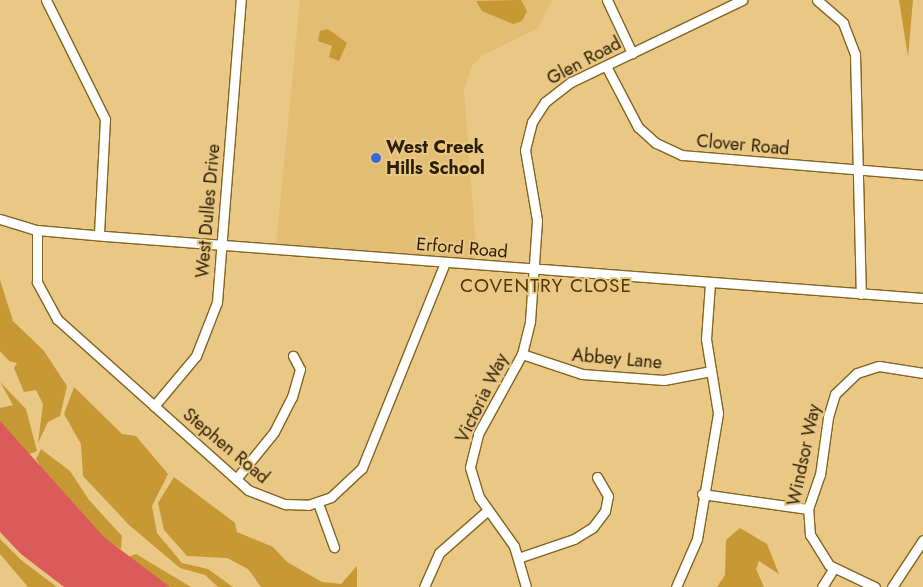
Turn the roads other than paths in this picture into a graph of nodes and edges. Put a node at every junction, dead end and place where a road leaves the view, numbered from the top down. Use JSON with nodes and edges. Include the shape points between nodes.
{"nodes":[{"id":1,"x":46,"y":0,"type":"edge"},
{"id":2,"x":241,"y":0,"type":"edge"},
{"id":3,"x":607,"y":0,"type":"edge"},
{"id":4,"x":742,"y":0,"type":"edge"},
{"id":5,"x":817,"y":0,"type":"edge"},
{"id":6,"x":632,"y":53,"type":"junction"},
{"id":7,"x":606,"y":66,"type":"junction"},
{"id":8,"x":860,"y":170,"type":"junction"},
{"id":9,"x":923,"y":175,"type":"edge"},
{"id":10,"x":0,"y":220,"type":"edge"},
{"id":11,"x":37,"y":230,"type":"junction"},
{"id":12,"x":99,"y":235,"type":"junction"},
{"id":13,"x":223,"y":245,"type":"junction"},
{"id":14,"x":445,"y":263,"type":"junction"},
{"id":15,"x":535,"y":270,"type":"junction"},
{"id":16,"x":710,"y":283,"type":"junction"},
{"id":17,"x":861,"y":294,"type":"junction"},
{"id":18,"x":923,"y":298,"type":"edge"},
{"id":19,"x":522,"y":354,"type":"junction"},
{"id":20,"x":293,"y":356,"type":"dead end"},
{"id":21,"x":711,"y":371,"type":"junction"},
{"id":22,"x":923,"y":373,"type":"edge"},
{"id":23,"x":154,"y":406,"type":"junction"},
{"id":24,"x":597,"y":477,"type":"dead end"},
{"id":25,"x":236,"y":479,"type":"junction"},
{"id":26,"x":702,"y":494,"type":"junction"},
{"id":27,"x":318,"y":503,"type":"junction"},
{"id":28,"x":808,"y":509,"type":"junction"},
{"id":29,"x":488,"y":510,"type":"junction"},
{"id":30,"x":923,"y":540,"type":"edge"},
{"id":31,"x":334,"y":547,"type":"dead end"},
{"id":32,"x":518,"y":558,"type":"junction"},
{"id":33,"x":834,"y":568,"type":"junction"},
{"id":34,"x":424,"y":587,"type":"edge"},
{"id":35,"x":526,"y":587,"type":"edge"},
{"id":36,"x":676,"y":587,"type":"edge"},
{"id":37,"x":822,"y":587,"type":"edge"},
{"id":38,"x":875,"y":587,"type":"edge"},
{"id":39,"x":892,"y":587,"type":"edge"}],
"edges":[{"from":1,"to":12,"type":"street","via":[[105,119]]},
{"from":2,"to":13,"type":"street","name":"West Dulles Drive"},
{"from":3,"to":6,"type":"street"},
{"from":4,"to":6,"type":"street","name":"Glen Road"},
{"from":5,"to":8,"type":"street","via":[[837,16],[852,43]]},
{"from":6,"to":7,"type":"street","name":"Glen Road"},
{"from":7,"to":8,"type":"street","name":"Clover Road","via":[[638,127],[656,143],[682,155]]},
{"from":7,"to":15,"type":"street","name":"Glen Road","via":[[556,91],[532,122],[525,161],[536,220]]},
{"from":8,"to":9,"type":"street","name":"Clover Road"},
{"from":8,"to":17,"type":"street"},
{"from":10,"to":11,"type":"street","name":"Erford Road"},
{"from":11,"to":12,"type":"street","name":"Erford Road"},
{"from":11,"to":23,"type":"street","name":"Stephen Road","via":[[35,272],[52,312]]},
{"from":12,"to":13,"type":"street","name":"Erford Road"},
{"from":13,"to":14,"type":"street","name":"Erford Road"},
{"from":13,"to":23,"type":"street","name":"West Dulles Drive","via":[[216,302],[203,342]]},
{"from":14,"to":15,"type":"street","name":"Erford Road"},
{"from":14,"to":27,"type":"street","name":"Stephen Road","via":[[362,468],[337,494]]},
{"from":15,"to":16,"type":"street","name":"Erford Road"},
{"from":15,"to":19,"type":"street","name":"Victoria Way"},
{"from":16,"to":17,"type":"street","name":"Erford Road"},
{"from":16,"to":21,"type":"street","via":[[706,331]]},
{"from":17,"to":18,"type":"street","name":"Erford Road"},
{"from":19,"to":21,"type":"street","name":"Abbey Lane","via":[[549,367],[582,374],[664,380]]},
{"from":19,"to":29,"type":"street","name":"Victoria Way","via":[[472,448],[474,484]]},
{"from":20,"to":25,"type":"street","via":[[300,369],[292,397],[274,432]]},
{"from":21,"to":26,"type":"street","via":[[718,413]]},
{"from":22,"to":28,"type":"street","name":"Windsor Way","via":[[879,366],[857,373],[842,385],[831,402],[820,475]]},
{"from":23,"to":25,"type":"street","name":"Stephen Road"},
{"from":24,"to":32,"type":"street","via":[[608,496],[605,511],[593,527],[574,539]]},
{"from":25,"to":27,"type":"street","name":"Stephen Road","via":[[271,502]]},
{"from":26,"to":28,"type":"street"},
{"from":26,"to":36,"type":"street","via":[[693,556]]},
{"from":27,"to":31,"type":"street"},
{"from":28,"to":33,"type":"street","name":"Windsor Way","via":[[813,544]]},
{"from":29,"to":32,"type":"street","name":"Victoria Way","via":[[508,535]]},
{"from":29,"to":34,"type":"street","via":[[439,553]]},
{"from":30,"to":39,"type":"street"},
{"from":32,"to":35,"type":"street","name":"Victoria Way"},
{"from":33,"to":37,"type":"street"},
{"from":33,"to":38,"type":"street","name":"Windsor Way"}]}
